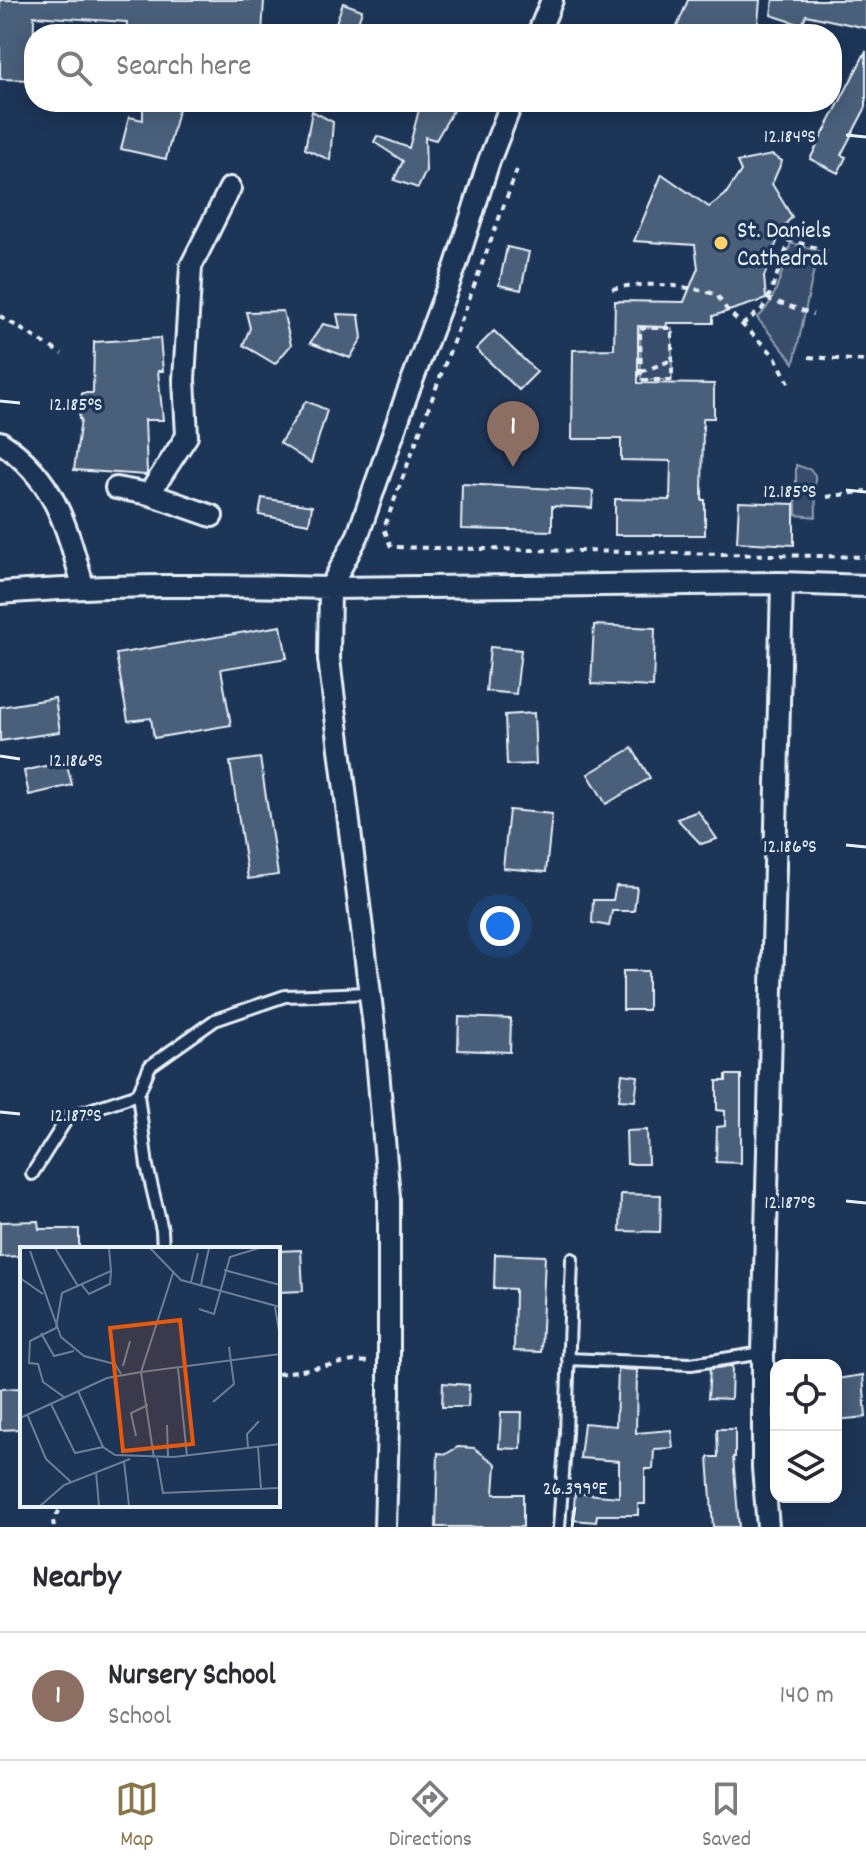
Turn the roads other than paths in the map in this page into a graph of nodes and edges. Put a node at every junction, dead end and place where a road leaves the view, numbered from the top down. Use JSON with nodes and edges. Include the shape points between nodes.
{"nodes":[{"id":1,"x":552,"y":0,"type":"edge"},
{"id":2,"x":542,"y":24,"type":"edge"},
{"id":3,"x":508,"y":112,"type":"edge"},
{"id":4,"x":230,"y":188,"type":"dead end"},
{"id":5,"x":0,"y":442,"type":"edge"},
{"id":6,"x":116,"y":488,"type":"dead end"},
{"id":7,"x":149,"y":494,"type":"junction"},
{"id":8,"x":212,"y":516,"type":"dead end"},
{"id":9,"x":782,"y":583,"type":"junction"},
{"id":10,"x":83,"y":586,"type":"junction"},
{"id":11,"x":866,"y":586,"type":"edge"},
{"id":12,"x":330,"y":588,"type":"junction"},
{"id":13,"x":0,"y":593,"type":"edge"},
{"id":14,"x":370,"y":993,"type":"junction"},
{"id":15,"x":138,"y":1094,"type":"junction"},
{"id":16,"x":32,"y":1174,"type":"dead end"},
{"id":17,"x":163,"y":1247,"type":"edge"},
{"id":18,"x":572,"y":1259,"type":"dead end"},
{"id":19,"x":763,"y":1353,"type":"junction"},
{"id":20,"x":568,"y":1359,"type":"junction"},
{"id":21,"x":385,"y":1527,"type":"edge"},
{"id":22,"x":559,"y":1527,"type":"edge"},
{"id":23,"x":768,"y":1527,"type":"edge"}],
"edges":[{"from":1,"to":2,"type":"street"},
{"from":3,"to":12,"type":"street","via":[[358,535]]},
{"from":4,"to":7,"type":"street","via":[[191,266],[184,379],[187,436]]},
{"from":5,"to":10,"type":"street","via":[[44,484],[65,520]]},
{"from":6,"to":7,"type":"street"},
{"from":7,"to":8,"type":"street"},
{"from":9,"to":11,"type":"street"},
{"from":9,"to":12,"type":"street"},
{"from":9,"to":19,"type":"street"},
{"from":10,"to":12,"type":"street"},
{"from":10,"to":13,"type":"street"},
{"from":12,"to":14,"type":"street","via":[[329,659]]},
{"from":14,"to":15,"type":"lane","via":[[285,996],[215,1020],[150,1066]]},
{"from":14,"to":21,"type":"street","via":[[389,1197]]},
{"from":15,"to":16,"type":"lane","via":[[68,1117]]},
{"from":15,"to":17,"type":"lane"},
{"from":18,"to":20,"type":"lane"},
{"from":19,"to":20,"type":"lane","via":[[691,1364]]},
{"from":19,"to":23,"type":"street"},
{"from":20,"to":22,"type":"lane"}]}
